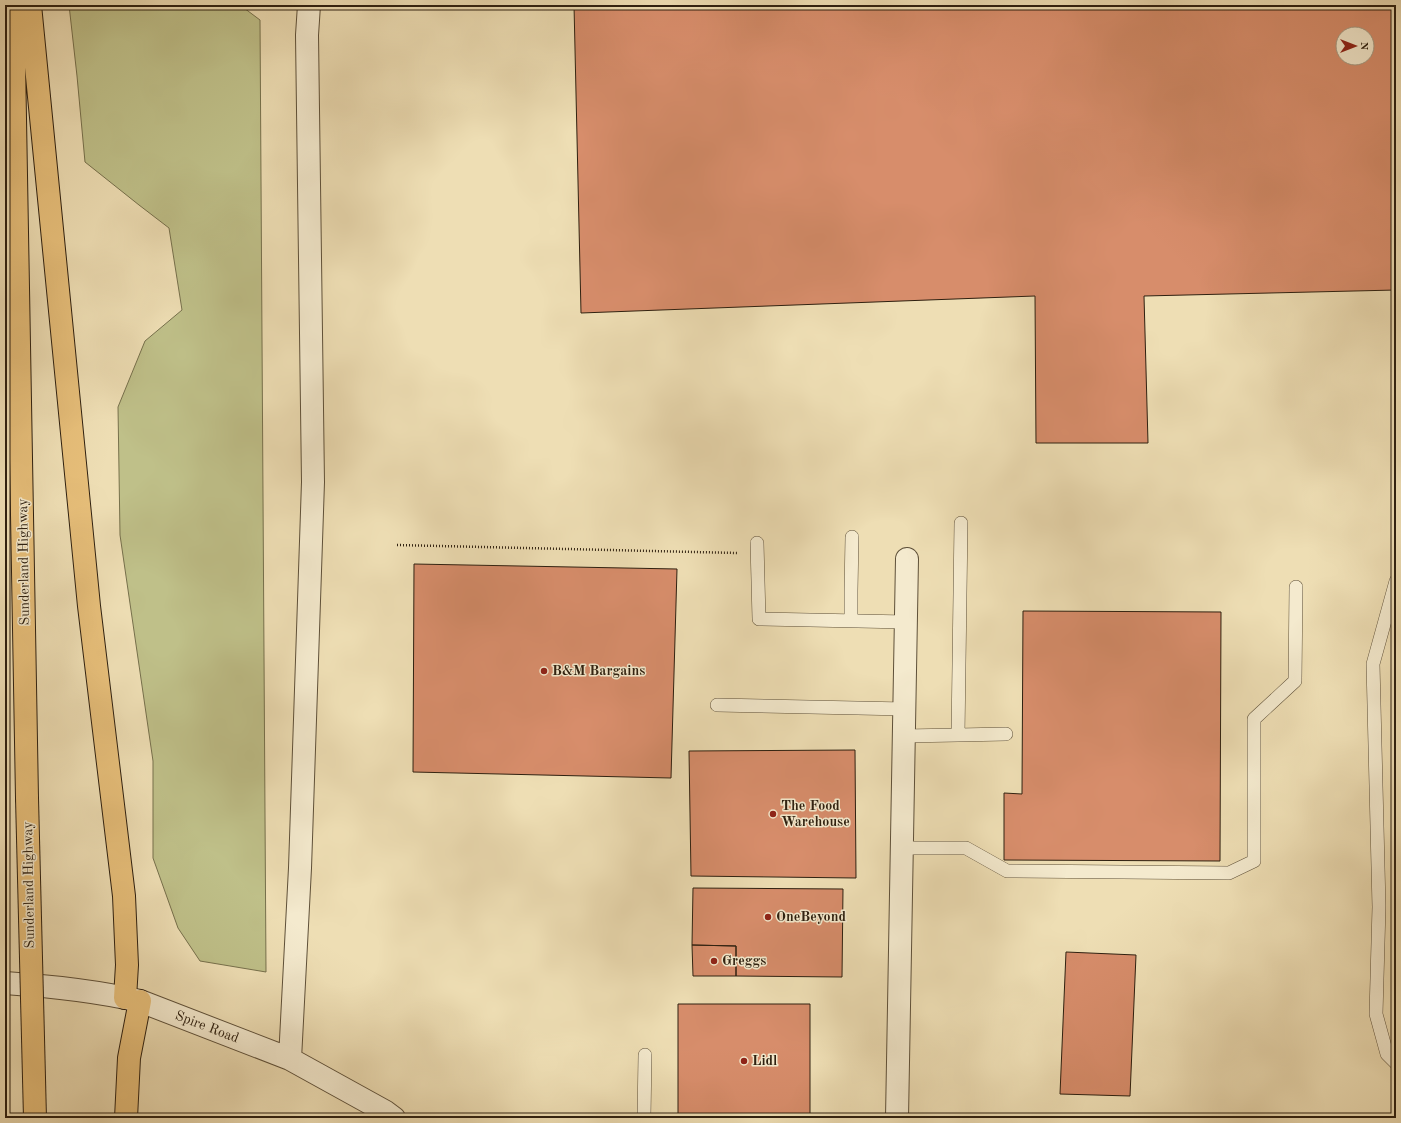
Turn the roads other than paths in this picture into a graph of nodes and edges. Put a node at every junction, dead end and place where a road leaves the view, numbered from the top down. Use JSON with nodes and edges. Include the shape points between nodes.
{"nodes":[{"id":1,"x":13,"y":5,"type":"edge"},
{"id":2,"x":30,"y":5,"type":"edge"},
{"id":3,"x":309,"y":5,"type":"edge"},
{"id":4,"x":961,"y":523,"type":"dead end"},
{"id":5,"x":852,"y":538,"type":"dead end"},
{"id":6,"x":757,"y":548,"type":"road end"},
{"id":7,"x":907,"y":559,"type":"dead end"},
{"id":8,"x":1396,"y":581,"type":"edge"},
{"id":9,"x":1296,"y":587,"type":"dead end"},
{"id":10,"x":852,"y":621,"type":"junction"},
{"id":11,"x":906,"y":622,"type":"junction"},
{"id":12,"x":717,"y":706,"type":"dead end"},
{"id":13,"x":905,"y":709,"type":"junction"},
{"id":14,"x":1006,"y":734,"type":"dead end"},
{"id":15,"x":958,"y":735,"type":"junction"},
{"id":16,"x":905,"y":736,"type":"junction"},
{"id":17,"x":902,"y":848,"type":"junction"},
{"id":18,"x":5,"y":983,"type":"edge"},
{"id":19,"x":132,"y":1000,"type":"junction"},
{"id":20,"x":645,"y":1055,"type":"dead end"},
{"id":21,"x":290,"y":1059,"type":"junction"},
{"id":22,"x":1396,"y":1063,"type":"edge"},
{"id":23,"x":644,"y":1117,"type":"edge"},
{"id":24,"x":35,"y":1118,"type":"edge"},
{"id":25,"x":126,"y":1118,"type":"edge"},
{"id":26,"x":394,"y":1118,"type":"edge"},
{"id":27,"x":897,"y":1118,"type":"edge"}],
"edges":[{"from":1,"to":24,"type":"highway","name":"Sunderland Highway","bridge":true},
{"from":2,"to":19,"type":"highway","via":[[89,606],[124,896],[127,965]]},
{"from":3,"to":21,"type":"street","via":[[307,35],[313,482],[300,868]]},
{"from":4,"to":15,"type":"lane"},
{"from":5,"to":10,"type":"lane"},
{"from":6,"to":10,"type":"lane","via":[[759,619]]},
{"from":7,"to":11,"type":"street"},
{"from":8,"to":22,"type":"lane","via":[[1373,664],[1379,907],[1376,1014],[1387,1054]]},
{"from":9,"to":17,"type":"lane","via":[[1295,681],[1254,719],[1254,861],[1229,873],[1007,871],[966,848]]},
{"from":10,"to":11,"type":"lane"},
{"from":11,"to":13,"type":"street"},
{"from":12,"to":13,"type":"lane"},
{"from":13,"to":16,"type":"street"},
{"from":14,"to":15,"type":"lane"},
{"from":15,"to":16,"type":"lane"},
{"from":16,"to":17,"type":"street"},
{"from":17,"to":27,"type":"street"},
{"from":18,"to":19,"type":"street","name":"Spire Road","via":[[75,990]]},
{"from":19,"to":21,"type":"street","name":"Spire Road"},
{"from":19,"to":25,"type":"highway"},
{"from":20,"to":23,"type":"lane"},
{"from":21,"to":26,"type":"street","name":"Spire Road"}]}
